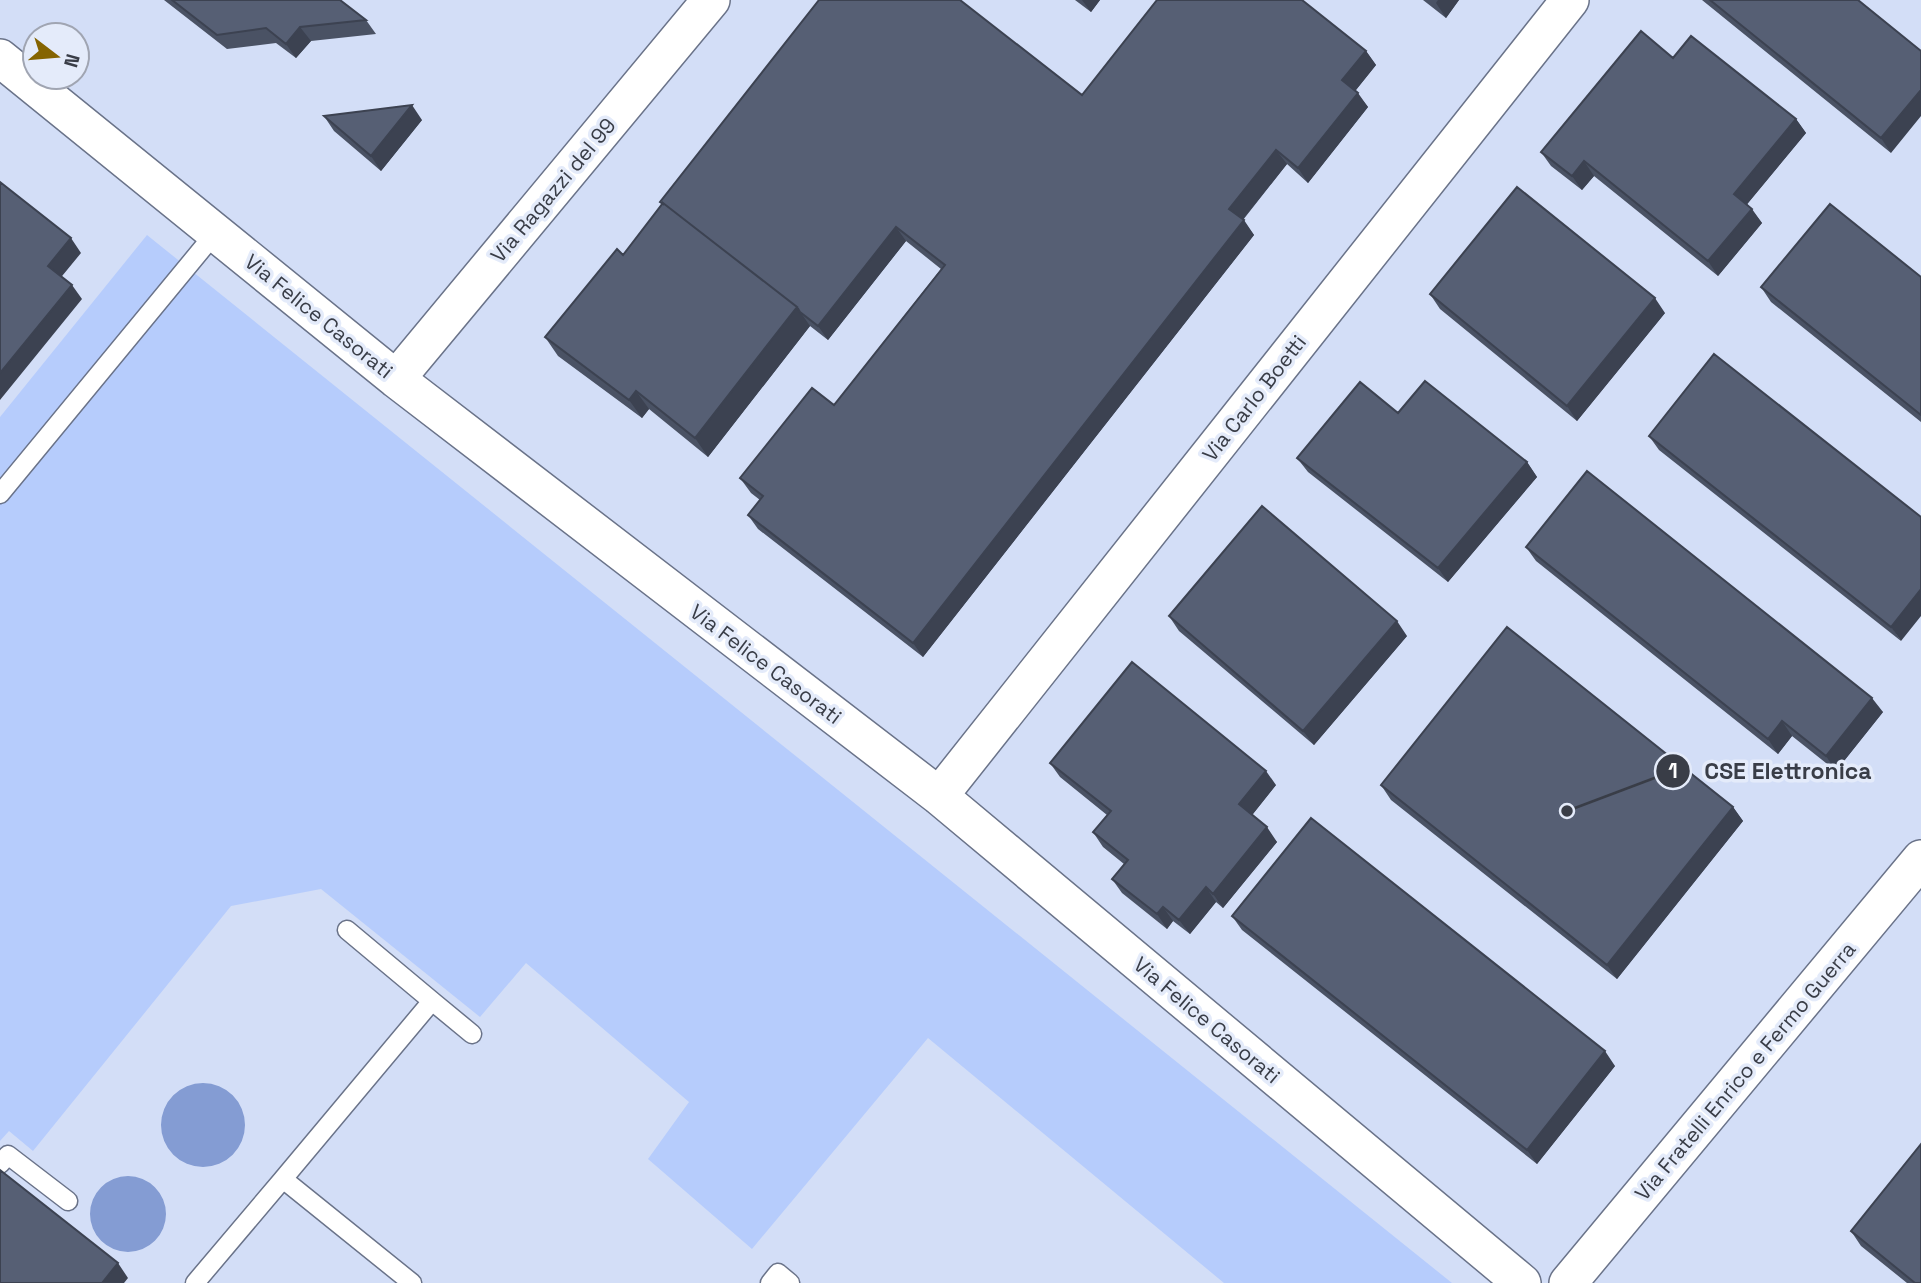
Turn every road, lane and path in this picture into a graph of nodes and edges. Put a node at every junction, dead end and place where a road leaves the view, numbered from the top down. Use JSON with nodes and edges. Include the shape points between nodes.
{"nodes":[{"id":1,"x":711,"y":0,"type":"edge"},
{"id":2,"x":1570,"y":0,"type":"edge"},
{"id":3,"x":0,"y":58,"type":"edge"},
{"id":4,"x":216,"y":232,"type":"junction"},
{"id":5,"x":396,"y":379,"type":"junction"},
{"id":6,"x":0,"y":494,"type":"edge"},
{"id":7,"x":939,"y":796,"type":"junction"},
{"id":8,"x":1921,"y":859,"type":"edge"},
{"id":9,"x":347,"y":930,"type":"dead end"},
{"id":10,"x":432,"y":1000,"type":"junction"},
{"id":11,"x":472,"y":1034,"type":"dead end"},
{"id":12,"x":0,"y":1164,"type":"edge"},
{"id":13,"x":283,"y":1179,"type":"junction"},
{"id":14,"x":68,"y":1201,"type":"dead end"},
{"id":15,"x":195,"y":1283,"type":"edge"},
{"id":16,"x":412,"y":1283,"type":"edge"},
{"id":17,"x":770,"y":1283,"type":"edge"},
{"id":18,"x":790,"y":1283,"type":"edge"},
{"id":19,"x":1522,"y":1283,"type":"edge"},
{"id":20,"x":1568,"y":1283,"type":"edge"}],
"edges":[{"from":1,"to":5,"type":"street","name":"Via Ragazzi del 99"},
{"from":2,"to":7,"type":"street","name":"Via Carlo Boetti"},
{"from":3,"to":4,"type":"street","name":"Via Felice Casorati"},
{"from":4,"to":5,"type":"street","name":"Via Felice Casorati"},
{"from":4,"to":6,"type":"lane"},
{"from":5,"to":7,"type":"street","name":"Via Felice Casorati"},
{"from":7,"to":19,"type":"street","name":"Via Felice Casorati"},
{"from":8,"to":20,"type":"street","name":"Via Fratelli Enrico e Fermo Guerra"},
{"from":9,"to":10,"type":"lane"},
{"from":10,"to":11,"type":"lane"},
{"from":10,"to":13,"type":"lane"},
{"from":12,"to":14,"type":"lane","via":[[8,1155]]},
{"from":13,"to":15,"type":"lane"},
{"from":13,"to":16,"type":"lane"},
{"from":17,"to":18,"type":"lane","via":[[778,1273]]}]}
